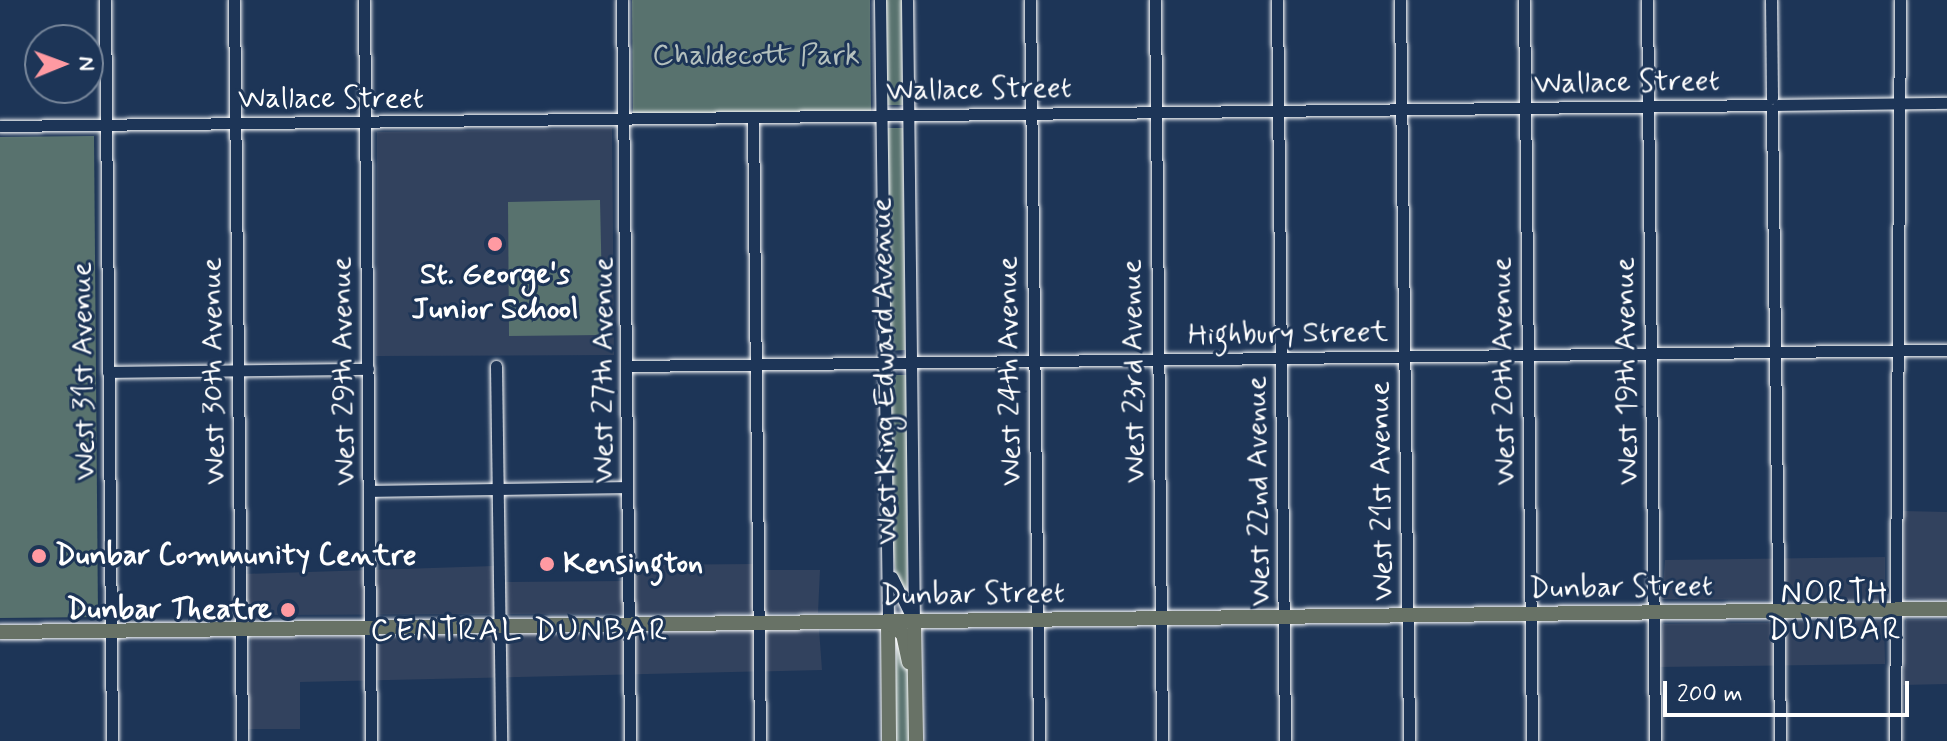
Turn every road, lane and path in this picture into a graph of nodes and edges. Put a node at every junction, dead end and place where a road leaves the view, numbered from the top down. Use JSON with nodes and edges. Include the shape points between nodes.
{"nodes":[{"id":1,"x":105,"y":0,"type":"edge"},
{"id":2,"x":234,"y":0,"type":"edge"},
{"id":3,"x":364,"y":0,"type":"edge"},
{"id":4,"x":622,"y":0,"type":"edge"},
{"id":5,"x":880,"y":0,"type":"edge"},
{"id":6,"x":907,"y":0,"type":"edge"},
{"id":7,"x":1030,"y":0,"type":"edge"},
{"id":8,"x":1155,"y":0,"type":"edge"},
{"id":9,"x":1277,"y":0,"type":"edge"},
{"id":10,"x":1400,"y":0,"type":"edge"},
{"id":11,"x":1524,"y":0,"type":"edge"},
{"id":12,"x":1647,"y":0,"type":"edge"},
{"id":13,"x":1771,"y":0,"type":"edge"},
{"id":14,"x":1900,"y":0,"type":"edge"},
{"id":15,"x":1899,"y":103,"type":"junction"},
{"id":16,"x":1947,"y":103,"type":"edge"},
{"id":17,"x":1772,"y":105,"type":"junction"},
{"id":18,"x":1648,"y":106,"type":"junction"},
{"id":19,"x":1526,"y":108,"type":"junction"},
{"id":20,"x":1402,"y":109,"type":"junction"},
{"id":21,"x":1278,"y":111,"type":"junction"},
{"id":22,"x":1155,"y":112,"type":"junction"},
{"id":23,"x":1031,"y":113,"type":"junction"},
{"id":24,"x":882,"y":116,"type":"junction"},
{"id":25,"x":908,"y":116,"type":"junction"},
{"id":26,"x":753,"y":117,"type":"junction"},
{"id":27,"x":625,"y":118,"type":"junction"},
{"id":28,"x":236,"y":123,"type":"junction"},
{"id":29,"x":365,"y":123,"type":"junction"},
{"id":30,"x":106,"y":124,"type":"junction"},
{"id":31,"x":0,"y":126,"type":"edge"},
{"id":32,"x":1947,"y":350,"type":"edge"},
{"id":33,"x":1898,"y":351,"type":"junction"},
{"id":34,"x":1775,"y":352,"type":"junction"},
{"id":35,"x":1651,"y":354,"type":"junction"},
{"id":36,"x":1528,"y":355,"type":"junction"},
{"id":37,"x":1405,"y":357,"type":"junction"},
{"id":38,"x":1282,"y":358,"type":"junction"},
{"id":39,"x":1158,"y":360,"type":"junction"},
{"id":40,"x":1034,"y":361,"type":"junction"},
{"id":41,"x":885,"y":363,"type":"junction"},
{"id":42,"x":911,"y":363,"type":"junction"},
{"id":43,"x":755,"y":364,"type":"junction"},
{"id":44,"x":496,"y":366,"type":"dead end"},
{"id":45,"x":629,"y":366,"type":"junction"},
{"id":46,"x":368,"y":369,"type":"junction"},
{"id":47,"x":238,"y":370,"type":"junction"},
{"id":48,"x":108,"y":372,"type":"junction"},
{"id":49,"x":626,"y":487,"type":"junction"},
{"id":50,"x":498,"y":490,"type":"junction"},
{"id":51,"x":369,"y":491,"type":"junction"},
{"id":52,"x":887,"y":549,"type":"junction"},
{"id":53,"x":1947,"y":609,"type":"edge"},
{"id":54,"x":1778,"y":610,"type":"junction"},
{"id":55,"x":1896,"y":610,"type":"junction"},
{"id":56,"x":1654,"y":614,"type":"junction"},
{"id":57,"x":1531,"y":615,"type":"junction"},
{"id":58,"x":1284,"y":617,"type":"junction"},
{"id":59,"x":1408,"y":617,"type":"junction"},
{"id":60,"x":1161,"y":619,"type":"junction"},
{"id":61,"x":1038,"y":621,"type":"junction"},
{"id":62,"x":888,"y":622,"type":"junction"},
{"id":63,"x":914,"y":622,"type":"junction"},
{"id":64,"x":759,"y":624,"type":"junction"},
{"id":65,"x":628,"y":625,"type":"junction"},
{"id":66,"x":499,"y":627,"type":"junction"},
{"id":67,"x":370,"y":628,"type":"junction"},
{"id":68,"x":240,"y":630,"type":"junction"},
{"id":69,"x":111,"y":631,"type":"junction"},
{"id":70,"x":0,"y":632,"type":"edge"},
{"id":71,"x":915,"y":673,"type":"junction"},
{"id":72,"x":112,"y":741,"type":"edge"},
{"id":73,"x":242,"y":741,"type":"edge"},
{"id":74,"x":371,"y":741,"type":"edge"},
{"id":75,"x":501,"y":741,"type":"edge"},
{"id":76,"x":630,"y":741,"type":"edge"},
{"id":77,"x":760,"y":741,"type":"edge"},
{"id":78,"x":889,"y":741,"type":"edge"},
{"id":79,"x":916,"y":741,"type":"edge"},
{"id":80,"x":1039,"y":741,"type":"edge"},
{"id":81,"x":1162,"y":741,"type":"edge"},
{"id":82,"x":1285,"y":741,"type":"edge"},
{"id":83,"x":1409,"y":741,"type":"edge"},
{"id":84,"x":1532,"y":741,"type":"edge"},
{"id":85,"x":1655,"y":741,"type":"edge"},
{"id":86,"x":1780,"y":741,"type":"edge"},
{"id":87,"x":1895,"y":741,"type":"edge"}],
"edges":[{"from":1,"to":30,"type":"street","name":"West 31st Avenue"},
{"from":2,"to":28,"type":"street","name":"West 30th Avenue"},
{"from":3,"to":29,"type":"street","name":"West 29th Avenue"},
{"from":4,"to":27,"type":"street","name":"West 27th Avenue"},
{"from":5,"to":24,"type":"street","name":"West King Edward Avenue"},
{"from":6,"to":25,"type":"street","name":"West King Edward Avenue"},
{"from":7,"to":23,"type":"street","name":"West 24th Avenue"},
{"from":8,"to":22,"type":"street","name":"West 23rd Avenue"},
{"from":9,"to":21,"type":"street","name":"West 22nd Avenue"},
{"from":10,"to":20,"type":"street","name":"West 21st Avenue"},
{"from":11,"to":19,"type":"street","name":"West 20th Avenue"},
{"from":12,"to":18,"type":"street","name":"West 19th Avenue"},
{"from":13,"to":17,"type":"street"},
{"from":14,"to":15,"type":"street"},
{"from":15,"to":16,"type":"street","name":"Wallace Street"},
{"from":15,"to":17,"type":"street","name":"Wallace Street"},
{"from":15,"to":33,"type":"street"},
{"from":17,"to":18,"type":"street","name":"Wallace Street"},
{"from":17,"to":34,"type":"street"},
{"from":18,"to":19,"type":"street","name":"Wallace Street"},
{"from":18,"to":35,"type":"street","name":"West 19th Avenue"},
{"from":19,"to":20,"type":"street","name":"Wallace Street"},
{"from":19,"to":36,"type":"street","name":"West 20th Avenue"},
{"from":20,"to":21,"type":"street","name":"Wallace Street"},
{"from":20,"to":37,"type":"street","name":"West 21st Avenue"},
{"from":21,"to":22,"type":"street","name":"Wallace Street"},
{"from":21,"to":38,"type":"street","name":"West 22nd Avenue"},
{"from":22,"to":23,"type":"street","name":"Wallace Street"},
{"from":22,"to":39,"type":"street","name":"West 23rd Avenue"},
{"from":23,"to":25,"type":"street","name":"Wallace Street"},
{"from":23,"to":40,"type":"street","name":"West 24th Avenue"},
{"from":24,"to":25,"type":"street","name":"Wallace Street"},
{"from":24,"to":26,"type":"street","name":"Wallace Street"},
{"from":24,"to":41,"type":"street","name":"West King Edward Avenue"},
{"from":25,"to":42,"type":"street","name":"West King Edward Avenue"},
{"from":26,"to":27,"type":"street","name":"Wallace Street"},
{"from":26,"to":43,"type":"street"},
{"from":27,"to":29,"type":"street","name":"Wallace Street"},
{"from":27,"to":45,"type":"street","name":"West 27th Avenue"},
{"from":28,"to":29,"type":"street","name":"Wallace Street"},
{"from":28,"to":30,"type":"street","name":"Wallace Street"},
{"from":28,"to":47,"type":"street","name":"West 30th Avenue"},
{"from":29,"to":46,"type":"street","name":"West 29th Avenue"},
{"from":30,"to":31,"type":"street","name":"Wallace Street"},
{"from":30,"to":48,"type":"street","name":"West 31st Avenue"},
{"from":32,"to":33,"type":"street","name":"Highbury Street"},
{"from":33,"to":34,"type":"street","name":"Highbury Street"},
{"from":33,"to":55,"type":"street"},
{"from":34,"to":35,"type":"street","name":"Highbury Street"},
{"from":34,"to":54,"type":"street"},
{"from":35,"to":36,"type":"street","name":"Highbury Street"},
{"from":35,"to":56,"type":"street","name":"West 19th Avenue"},
{"from":36,"to":37,"type":"street","name":"Highbury Street"},
{"from":36,"to":57,"type":"street","name":"West 20th Avenue"},
{"from":37,"to":38,"type":"street","name":"Highbury Street"},
{"from":37,"to":59,"type":"street","name":"West 21st Avenue"},
{"from":38,"to":39,"type":"street","name":"Highbury Street"},
{"from":38,"to":58,"type":"street","name":"West 22nd Avenue"},
{"from":39,"to":40,"type":"street","name":"Highbury Street"},
{"from":39,"to":60,"type":"street","name":"West 23rd Avenue"},
{"from":40,"to":42,"type":"street","name":"Highbury Street"},
{"from":40,"to":61,"type":"street","name":"West 24th Avenue"},
{"from":41,"to":42,"type":"street","name":"Highbury Street"},
{"from":41,"to":43,"type":"street","name":"Highbury Street"},
{"from":41,"to":52,"type":"street","name":"West King Edward Avenue"},
{"from":42,"to":63,"type":"street","name":"West King Edward Avenue"},
{"from":43,"to":45,"type":"street","name":"Highbury Street"},
{"from":43,"to":64,"type":"street"},
{"from":44,"to":50,"type":"street"},
{"from":45,"to":49,"type":"street","name":"West 27th Avenue"},
{"from":46,"to":47,"type":"street"},
{"from":46,"to":51,"type":"street","name":"West 29th Avenue"},
{"from":47,"to":48,"type":"street"},
{"from":47,"to":68,"type":"street","name":"West 30th Avenue"},
{"from":48,"to":69,"type":"street","name":"West 31st Avenue"},
{"from":49,"to":50,"type":"street"},
{"from":49,"to":65,"type":"street","name":"West 27th Avenue"},
{"from":50,"to":51,"type":"street"},
{"from":50,"to":66,"type":"street"},
{"from":51,"to":67,"type":"street","name":"West 29th Avenue"},
{"from":52,"to":62,"type":"street","name":"West King Edward Avenue"},
{"from":52,"to":63,"type":"street","via":[[900,603]]},
{"from":53,"to":55,"type":"main road","name":"Dunbar Street"},
{"from":54,"to":55,"type":"main road","name":"Dunbar Street"},
{"from":54,"to":56,"type":"main road","name":"Dunbar Street"},
{"from":54,"to":86,"type":"street"},
{"from":55,"to":87,"type":"street"},
{"from":56,"to":57,"type":"main road","name":"Dunbar Street"},
{"from":56,"to":85,"type":"street","name":"West 19th Avenue"},
{"from":57,"to":59,"type":"main road","name":"Dunbar Street"},
{"from":57,"to":84,"type":"street","name":"West 20th Avenue"},
{"from":58,"to":59,"type":"main road","name":"Dunbar Street"},
{"from":58,"to":60,"type":"main road","name":"Dunbar Street"},
{"from":58,"to":82,"type":"street","name":"West 22nd Avenue"},
{"from":59,"to":83,"type":"street","name":"West 21st Avenue"},
{"from":60,"to":61,"type":"main road","name":"Dunbar Street"},
{"from":60,"to":81,"type":"street","name":"West 23rd Avenue"},
{"from":61,"to":63,"type":"main road","name":"Dunbar Street"},
{"from":61,"to":80,"type":"street","name":"West 24th Avenue"},
{"from":62,"to":63,"type":"main road","name":"Dunbar Street"},
{"from":62,"to":64,"type":"main road","name":"Dunbar Street"},
{"from":62,"to":71,"type":"main road","via":[[903,634]]},
{"from":62,"to":78,"type":"main road","name":"West King Edward Avenue"},
{"from":63,"to":71,"type":"main road","name":"West King Edward Avenue"},
{"from":64,"to":65,"type":"main road","name":"Dunbar Street"},
{"from":64,"to":77,"type":"street"},
{"from":65,"to":66,"type":"main road","name":"Dunbar Street"},
{"from":65,"to":76,"type":"street","name":"West 27th Avenue"},
{"from":66,"to":67,"type":"main road","name":"Dunbar Street"},
{"from":66,"to":75,"type":"street"},
{"from":67,"to":68,"type":"main road","name":"Dunbar Street"},
{"from":67,"to":74,"type":"street","name":"West 29th Avenue"},
{"from":68,"to":69,"type":"main road","name":"Dunbar Street"},
{"from":68,"to":73,"type":"street","name":"West 30th Avenue"},
{"from":69,"to":70,"type":"main road","name":"Dunbar Street"},
{"from":69,"to":72,"type":"street","name":"West 31st Avenue"},
{"from":71,"to":79,"type":"main road","name":"West King Edward Avenue"}]}
